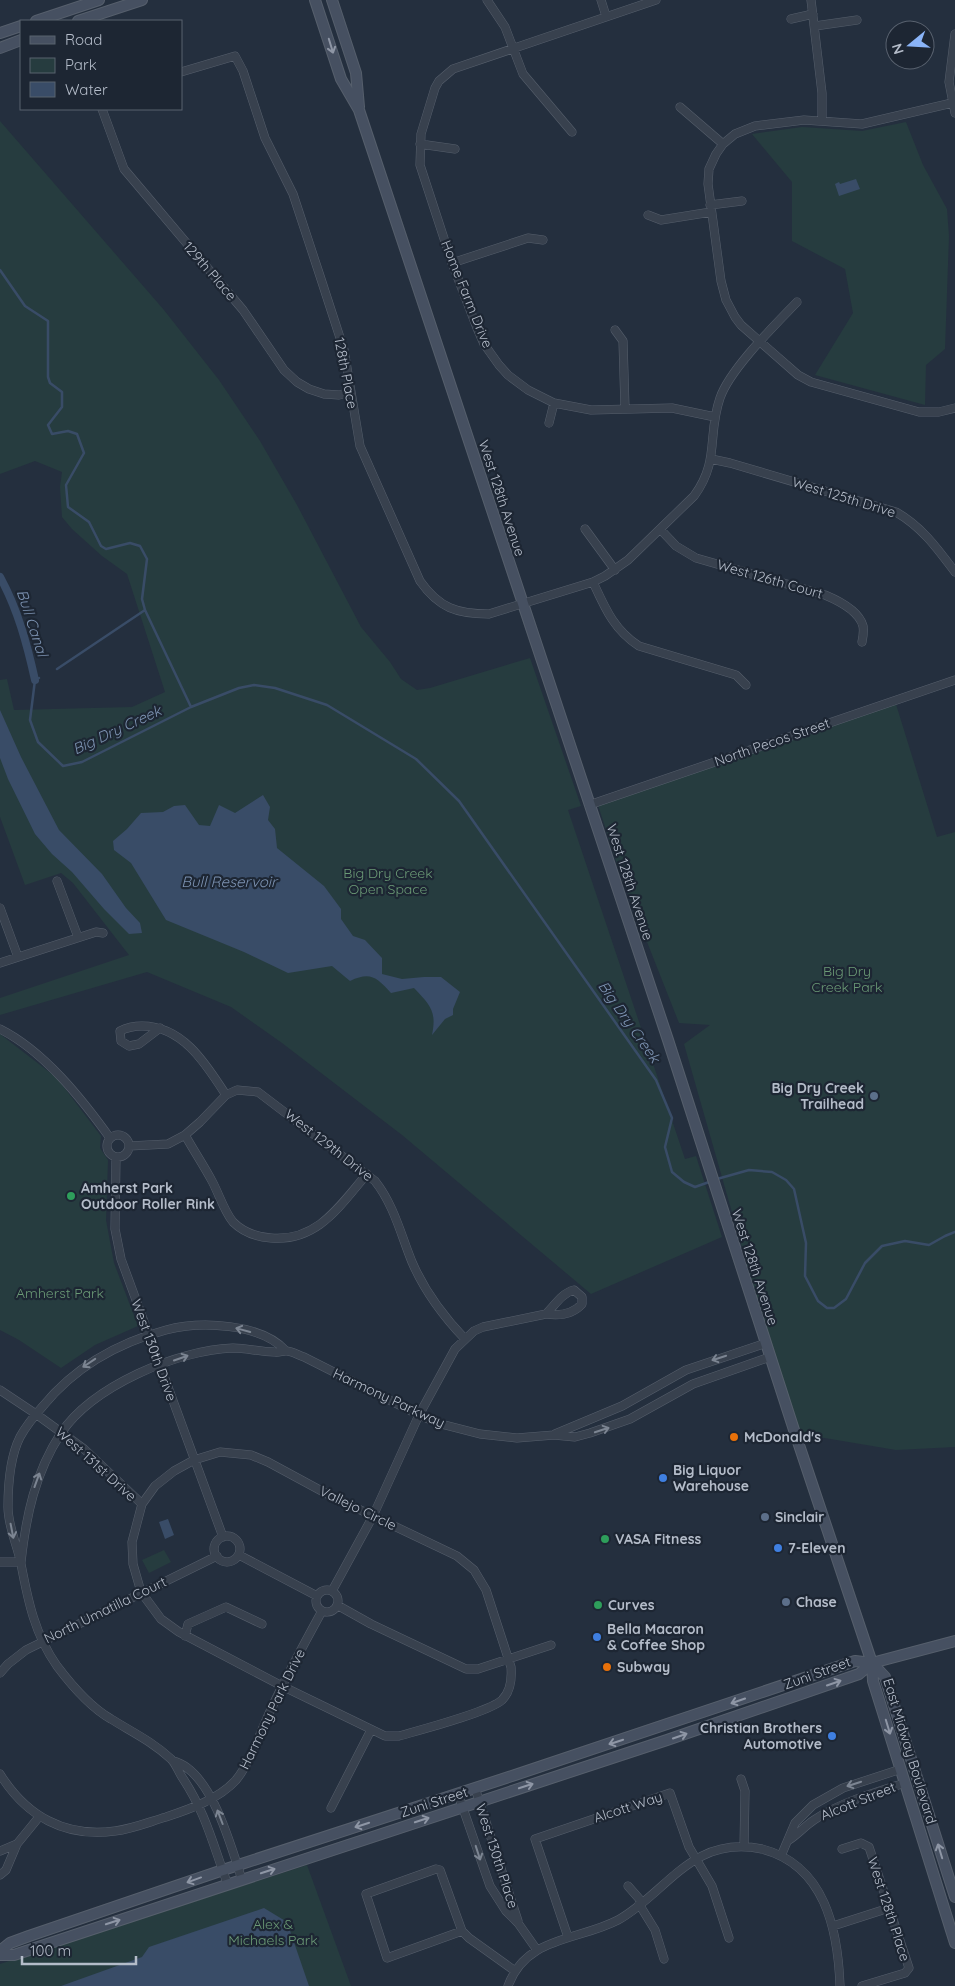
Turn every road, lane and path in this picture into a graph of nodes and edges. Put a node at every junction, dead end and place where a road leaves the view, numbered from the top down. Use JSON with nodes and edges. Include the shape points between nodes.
{"nodes":[{"id":1,"x":99,"y":0,"type":"edge"},
{"id":2,"x":142,"y":0,"type":"edge"},
{"id":3,"x":311,"y":0,"type":"edge"},
{"id":4,"x":315,"y":0,"type":"edge"},
{"id":5,"x":332,"y":0,"type":"edge"},
{"id":6,"x":487,"y":0,"type":"edge"},
{"id":7,"x":601,"y":0,"type":"edge"},
{"id":8,"x":656,"y":0,"type":"edge"},
{"id":9,"x":811,"y":0,"type":"edge"},
{"id":10,"x":814,"y":14,"type":"junction"},
{"id":11,"x":606,"y":16,"type":"junction"},
{"id":12,"x":791,"y":19,"type":"dead end"},
{"id":13,"x":39,"y":20,"type":"edge"},
{"id":14,"x":81,"y":20,"type":"edge"},
{"id":15,"x":858,"y":20,"type":"dead end"},
{"id":16,"x":324,"y":25,"type":"junction"},
{"id":17,"x":20,"y":26,"type":"edge"},
{"id":18,"x":816,"y":26,"type":"junction"},
{"id":19,"x":0,"y":33,"type":"edge"},
{"id":20,"x":955,"y":36,"type":"edge"},
{"id":21,"x":20,"y":40,"type":"edge"},
{"id":22,"x":0,"y":48,"type":"edge"},
{"id":23,"x":512,"y":48,"type":"junction"},
{"id":24,"x":182,"y":72,"type":"edge"},
{"id":25,"x":952,"y":103,"type":"junction"},
{"id":26,"x":680,"y":107,"type":"dead end"},
{"id":27,"x":102,"y":110,"type":"edge"},
{"id":28,"x":359,"y":110,"type":"junction"},
{"id":29,"x":955,"y":114,"type":"edge"},
{"id":30,"x":822,"y":120,"type":"junction"},
{"id":31,"x":572,"y":132,"type":"dead end"},
{"id":32,"x":420,"y":144,"type":"junction"},
{"id":33,"x":723,"y":144,"type":"junction"},
{"id":34,"x":455,"y":148,"type":"dead end"},
{"id":35,"x":742,"y":201,"type":"dead end"},
{"id":36,"x":711,"y":208,"type":"junction"},
{"id":37,"x":648,"y":215,"type":"dead end"},
{"id":38,"x":543,"y":240,"type":"dead end"},
{"id":39,"x":452,"y":263,"type":"junction"},
{"id":40,"x":797,"y":302,"type":"dead end"},
{"id":41,"x":615,"y":330,"type":"dead end"},
{"id":42,"x":760,"y":342,"type":"junction"},
{"id":43,"x":351,"y":392,"type":"junction"},
{"id":44,"x":554,"y":403,"type":"junction"},
{"id":45,"x":625,"y":408,"type":"junction"},
{"id":46,"x":955,"y":408,"type":"edge"},
{"id":47,"x":715,"y":417,"type":"junction"},
{"id":48,"x":549,"y":423,"type":"dead end"},
{"id":49,"x":711,"y":459,"type":"junction"},
{"id":50,"x":585,"y":529,"type":"dead end"},
{"id":51,"x":660,"y":529,"type":"junction"},
{"id":52,"x":615,"y":570,"type":"junction"},
{"id":53,"x":955,"y":572,"type":"edge"},
{"id":54,"x":593,"y":582,"type":"junction"},
{"id":55,"x":522,"y":605,"type":"junction"},
{"id":56,"x":862,"y":642,"type":"dead end"},
{"id":57,"x":955,"y":680,"type":"edge"},
{"id":58,"x":746,"y":685,"type":"dead end"},
{"id":59,"x":590,"y":805,"type":"junction"},
{"id":60,"x":57,"y":881,"type":"dead end"},
{"id":61,"x":0,"y":908,"type":"edge"},
{"id":62,"x":104,"y":934,"type":"dead end"},
{"id":63,"x":78,"y":937,"type":"junction"},
{"id":64,"x":18,"y":957,"type":"junction"},
{"id":65,"x":3,"y":960,"type":"edge"},
{"id":66,"x":160,"y":1028,"type":"junction"},
{"id":67,"x":0,"y":1029,"type":"edge"},
{"id":68,"x":226,"y":1094,"type":"junction"},
{"id":69,"x":185,"y":1135,"type":"junction"},
{"id":70,"x":110,"y":1138,"type":"junction"},
{"id":71,"x":129,"y":1146,"type":"junction"},
{"id":72,"x":116,"y":1157,"type":"junction"},
{"id":73,"x":367,"y":1174,"type":"junction"},
{"id":74,"x":546,"y":1314,"type":"junction"},
{"id":75,"x":148,"y":1335,"type":"junction"},
{"id":76,"x":465,"y":1339,"type":"junction"},
{"id":77,"x":766,"y":1343,"type":"junction"},
{"id":78,"x":286,"y":1351,"type":"junction"},
{"id":79,"x":770,"y":1356,"type":"junction"},
{"id":80,"x":160,"y":1366,"type":"junction"},
{"id":81,"x":681,"y":1372,"type":"junction"},
{"id":82,"x":686,"y":1386,"type":"junction"},
{"id":83,"x":0,"y":1390,"type":"edge"},
{"id":84,"x":36,"y":1414,"type":"junction"},
{"id":85,"x":419,"y":1415,"type":"junction"},
{"id":86,"x":62,"y":1432,"type":"junction"},
{"id":87,"x":554,"y":1435,"type":"junction"},
{"id":88,"x":194,"y":1460,"type":"junction"},
{"id":89,"x":142,"y":1504,"type":"junction"},
{"id":90,"x":373,"y":1516,"type":"junction"},
{"id":91,"x":223,"y":1537,"type":"junction"},
{"id":92,"x":239,"y":1555,"type":"junction"},
{"id":93,"x":217,"y":1556,"type":"junction"},
{"id":94,"x":0,"y":1562,"type":"edge"},
{"id":95,"x":21,"y":1562,"type":"junction"},
{"id":96,"x":332,"y":1590,"type":"junction"},
{"id":97,"x":141,"y":1592,"type":"junction"},
{"id":98,"x":317,"y":1596,"type":"junction"},
{"id":99,"x":337,"y":1605,"type":"junction"},
{"id":100,"x":322,"y":1611,"type":"junction"},
{"id":101,"x":262,"y":1624,"type":"dead end"},
{"id":102,"x":185,"y":1636,"type":"junction"},
{"id":103,"x":42,"y":1641,"type":"junction"},
{"id":104,"x":955,"y":1641,"type":"edge"},
{"id":105,"x":551,"y":1645,"type":"dead end"},
{"id":106,"x":508,"y":1659,"type":"junction"},
{"id":107,"x":872,"y":1663,"type":"junction"},
{"id":108,"x":0,"y":1673,"type":"edge"},
{"id":109,"x":282,"y":1686,"type":"junction"},
{"id":110,"x":371,"y":1730,"type":"junction"},
{"id":111,"x":173,"y":1761,"type":"junction"},
{"id":112,"x":901,"y":1769,"type":"junction"},
{"id":113,"x":0,"y":1774,"type":"edge"},
{"id":114,"x":741,"y":1779,"type":"dead end"},
{"id":115,"x":905,"y":1782,"type":"junction"},
{"id":116,"x":475,"y":1788,"type":"junction"},
{"id":117,"x":458,"y":1794,"type":"junction"},
{"id":118,"x":211,"y":1798,"type":"junction"},
{"id":119,"x":479,"y":1801,"type":"junction"},
{"id":120,"x":199,"y":1804,"type":"junction"},
{"id":121,"x":463,"y":1807,"type":"junction"},
{"id":122,"x":331,"y":1808,"type":"dead end"},
{"id":123,"x":40,"y":1817,"type":"junction"},
{"id":124,"x":789,"y":1840,"type":"junction"},
{"id":125,"x":16,"y":1844,"type":"junction"},
{"id":126,"x":744,"y":1847,"type":"junction"},
{"id":127,"x":842,"y":1849,"type":"dead end"},
{"id":128,"x":0,"y":1851,"type":"edge"},
{"id":129,"x":781,"y":1856,"type":"junction"},
{"id":130,"x":697,"y":1859,"type":"junction"},
{"id":131,"x":238,"y":1866,"type":"junction"},
{"id":132,"x":222,"y":1870,"type":"junction"},
{"id":133,"x":0,"y":1875,"type":"edge"},
{"id":134,"x":242,"y":1880,"type":"junction"},
{"id":135,"x":228,"y":1885,"type":"junction"},
{"id":136,"x":628,"y":1886,"type":"dead end"},
{"id":137,"x":955,"y":1897,"type":"edge"},
{"id":138,"x":641,"y":1903,"type":"junction"},
{"id":139,"x":889,"y":1908,"type":"junction"},
{"id":140,"x":518,"y":1923,"type":"junction"},
{"id":141,"x":832,"y":1926,"type":"junction"},
{"id":142,"x":462,"y":1931,"type":"junction"},
{"id":143,"x":568,"y":1937,"type":"junction"},
{"id":144,"x":729,"y":1938,"type":"dead end"},
{"id":145,"x":955,"y":1942,"type":"edge"},
{"id":146,"x":537,"y":1950,"type":"junction"},
{"id":147,"x":0,"y":1951,"type":"edge"},
{"id":148,"x":0,"y":1955,"type":"edge"},
{"id":149,"x":664,"y":1959,"type":"dead end"},
{"id":150,"x":515,"y":1971,"type":"junction"},
{"id":151,"x":508,"y":1986,"type":"edge"},
{"id":152,"x":840,"y":1986,"type":"edge"},
{"id":153,"x":862,"y":1986,"type":"edge"}],
"edges":[{"from":1,"to":13,"type":"main road"},
{"from":2,"to":14,"type":"main road"},
{"from":3,"to":16,"type":"main road"},
{"from":4,"to":16,"type":"main road","name":"West 128th Avenue"},
{"from":5,"to":28,"type":"main road","name":"West 128th Avenue","via":[[356,73]]},
{"from":6,"to":23,"type":"street","via":[[505,27]]},
{"from":7,"to":11,"type":"street"},
{"from":8,"to":11,"type":"street","name":"Home Farm Drive"},
{"from":9,"to":10,"type":"street"},
{"from":10,"to":12,"type":"street"},
{"from":10,"to":18,"type":"street"},
{"from":11,"to":23,"type":"street","name":"Home Farm Drive"},
{"from":15,"to":18,"type":"street"},
{"from":16,"to":28,"type":"main road","name":"West 128th Avenue","one_way":true,"via":[[341,78]]},
{"from":17,"to":19,"type":"main road"},
{"from":18,"to":30,"type":"street"},
{"from":20,"to":25,"type":"street","via":[[949,74]]},
{"from":21,"to":22,"type":"main road"},
{"from":23,"to":31,"type":"street","via":[[523,74]]},
{"from":23,"to":32,"type":"street","name":"Home Farm Drive","via":[[459,66],[439,81]]},
{"from":24,"to":43,"type":"street","name":"128th Place","via":[[235,56],[243,71],[265,138],[293,194],[344,350]]},
{"from":25,"to":29,"type":"street"},
{"from":25,"to":30,"type":"street","via":[[862,124]]},
{"from":26,"to":33,"type":"street"},
{"from":27,"to":43,"type":"street","name":"129th Place","via":[[124,168],[243,310],[284,370],[297,382],[324,394]]},
{"from":28,"to":55,"type":"main road","name":"West 128th Avenue"},
{"from":30,"to":33,"type":"street","via":[[755,126],[735,134]]},
{"from":32,"to":34,"type":"street"},
{"from":32,"to":39,"type":"street","name":"Home Farm Drive","via":[[420,165]]},
{"from":33,"to":36,"type":"street","via":[[708,176]]},
{"from":35,"to":36,"type":"street"},
{"from":36,"to":37,"type":"street","via":[[661,220]]},
{"from":36,"to":42,"type":"street","via":[[726,300],[734,317]]},
{"from":38,"to":39,"type":"street","via":[[528,238]]},
{"from":39,"to":44,"type":"street","name":"Home Farm Drive","via":[[488,351],[517,382]]},
{"from":40,"to":42,"type":"street","name":"128th Place"},
{"from":41,"to":45,"type":"street","via":[[622,342]]},
{"from":42,"to":46,"type":"street","via":[[798,375],[819,385],[918,412]]},
{"from":42,"to":47,"type":"street","name":"128th Place","via":[[727,384]]},
{"from":43,"to":55,"type":"street","name":"128th Place","via":[[360,446],[414,567],[429,593],[449,609],[472,614],[489,614]]},
{"from":44,"to":45,"type":"street","name":"Home Farm Drive","via":[[584,409]]},
{"from":44,"to":48,"type":"street"},
{"from":45,"to":47,"type":"street","name":"Home Farm Drive","via":[[672,408]]},
{"from":47,"to":49,"type":"street","name":"128th Place"},
{"from":49,"to":51,"type":"street","name":"128th Place","via":[[702,486]]},
{"from":49,"to":53,"type":"street","name":"West 125th Drive","via":[[896,512],[924,532]]},
{"from":50,"to":52,"type":"street"},
{"from":51,"to":52,"type":"street","name":"128th Place"},
{"from":51,"to":56,"type":"street","name":"West 126th Court","via":[[676,546],[696,558],[837,600],[861,622]]},
{"from":52,"to":54,"type":"street","name":"128th Place"},
{"from":54,"to":55,"type":"street","name":"128th Place"},
{"from":54,"to":58,"type":"street","via":[[615,626],[634,643],[736,675]]},
{"from":55,"to":59,"type":"main road","name":"West 128th Avenue"},
{"from":57,"to":59,"type":"street","name":"North Pecos Street"},
{"from":59,"to":77,"type":"main road","name":"West 128th Avenue"},
{"from":60,"to":63,"type":"street"},
{"from":61,"to":64,"type":"street"},
{"from":62,"to":63,"type":"street","via":[[96,932]]},
{"from":63,"to":64,"type":"street"},
{"from":64,"to":65,"type":"street"},
{"from":66,"to":66,"type":"street","via":[[139,1044],[130,1046],[121,1041],[120,1031],[129,1026]]},
{"from":66,"to":68,"type":"street","via":[[181,1038],[207,1065]]},
{"from":67,"to":70,"type":"street","via":[[55,1070]]},
{"from":68,"to":69,"type":"street"},
{"from":68,"to":73,"type":"street","name":"West 129th Drive","via":[[237,1090],[258,1092]]},
{"from":69,"to":71,"type":"street","via":[[168,1144]]},
{"from":69,"to":73,"type":"street","via":[[234,1222],[248,1232],[264,1237],[298,1236],[314,1230]]},
{"from":70,"to":71,"type":"street","via":[[120,1135]]},
{"from":70,"to":72,"type":"street","via":[[106,1148]]},
{"from":71,"to":72,"type":"street","via":[[125,1154]]},
{"from":72,"to":75,"type":"street","name":"West 130th Drive","via":[[115,1229],[121,1259]]},
{"from":73,"to":76,"type":"street","name":"West 129th Drive","via":[[382,1190],[426,1290]]},
{"from":74,"to":74,"type":"street","via":[[569,1291],[574,1290],[582,1297],[582,1304],[576,1311]]},
{"from":74,"to":76,"type":"street","via":[[483,1327]]},
{"from":78,"to":75,"type":"street","name":"Harmony Parkway","one_way":true,"via":[[270,1338],[221,1326],[196,1325]]},
{"from":75,"to":80,"type":"street","name":"West 130th Drive"},
{"from":75,"to":84,"type":"street","name":"Harmony Parkway","one_way":true,"via":[[92,1361],[66,1381]]},
{"from":76,"to":85,"type":"street","via":[[455,1349]]},
{"from":77,"to":79,"type":"main road","name":"West 128th Avenue"},
{"from":77,"to":81,"type":"street","name":"Harmony Parkway","one_way":true},
{"from":80,"to":78,"type":"street","name":"Harmony Parkway","one_way":true,"via":[[220,1349]]},
{"from":78,"to":85,"type":"street","name":"Harmony Parkway"},
{"from":79,"to":82,"type":"street","name":"Harmony Parkway"},
{"from":79,"to":107,"type":"main road","name":"West 128th Avenue"},
{"from":80,"to":86,"type":"street","name":"Harmony Parkway","via":[[108,1389],[84,1408]]},
{"from":80,"to":88,"type":"street","name":"West 130th Drive"},
{"from":81,"to":82,"type":"street"},
{"from":81,"to":87,"type":"street","name":"Harmony Parkway","via":[[622,1406]]},
{"from":87,"to":82,"type":"street","name":"Harmony Parkway","one_way":true,"via":[[575,1437],[611,1427]]},
{"from":83,"to":84,"type":"street","name":"West 131st Drive"},
{"from":84,"to":86,"type":"street","name":"West 131st Drive"},
{"from":84,"to":95,"type":"street","name":"Harmony Parkway","one_way":true,"via":[[20,1436],[10,1476],[9,1517]]},
{"from":85,"to":87,"type":"street","name":"Harmony Parkway","via":[[451,1428],[480,1434],[517,1438]]},
{"from":85,"to":90,"type":"street"},
{"from":86,"to":89,"type":"street","name":"West 131st Drive"},
{"from":95,"to":86,"type":"street","name":"Harmony Parkway","one_way":true,"via":[[28,1508],[37,1479]]},
{"from":88,"to":89,"type":"street","name":"Vallejo Circle","via":[[165,1477]]},
{"from":88,"to":90,"type":"street","name":"Vallejo Circle","via":[[220,1452],[251,1455]]},
{"from":88,"to":91,"type":"street","name":"West 130th Drive"},
{"from":89,"to":97,"type":"street","name":"Vallejo Circle","via":[[132,1542],[133,1564]]},
{"from":90,"to":96,"type":"street"},
{"from":90,"to":106,"type":"street","name":"Vallejo Circle","via":[[456,1556],[474,1570],[486,1590]]},
{"from":91,"to":92,"type":"street","via":[[237,1541]]},
{"from":91,"to":93,"type":"street","via":[[215,1545]]},
{"from":92,"to":93,"type":"street","via":[[228,1562]]},
{"from":92,"to":98,"type":"street"},
{"from":93,"to":97,"type":"street","name":"North Umatilla Court"},
{"from":94,"to":95,"type":"street"},
{"from":95,"to":103,"type":"street","name":"Harmony Parkway","via":[[28,1602]]},
{"from":96,"to":98,"type":"street","via":[[324,1590]]},
{"from":96,"to":99,"type":"street","via":[[337,1596]]},
{"from":97,"to":102,"type":"street","name":"Vallejo Circle","via":[[161,1619]]},
{"from":97,"to":103,"type":"street","name":"North Umatilla Court"},
{"from":98,"to":100,"type":"street","via":[[317,1605]]},
{"from":99,"to":100,"type":"street","via":[[330,1611]]},
{"from":99,"to":106,"type":"street","via":[[459,1667],[478,1669]]},
{"from":100,"to":109,"type":"street","name":"Harmony Park Drive"},
{"from":101,"to":102,"type":"street","via":[[226,1607],[188,1624]]},
{"from":102,"to":109,"type":"street","name":"Vallejo Circle"},
{"from":103,"to":108,"type":"street","name":"North Umatilla Court","via":[[26,1650]]},
{"from":103,"to":111,"type":"street","name":"Harmony Parkway","via":[[56,1665],[82,1696],[103,1714],[154,1744]]},
{"from":104,"to":107,"type":"main road","name":"Zuni Street"},
{"from":105,"to":106,"type":"street"},
{"from":106,"to":110,"type":"street","name":"Vallejo Circle","via":[[512,1677],[510,1688],[502,1700],[492,1706],[399,1736],[385,1736]]},
{"from":107,"to":112,"type":"main road","name":"East Midway Boulevard","one_way":true,"via":[[873,1681]]},
{"from":107,"to":116,"type":"main road","name":"Zuni Street","one_way":true,"via":[[854,1661]]},
{"from":119,"to":107,"type":"main road","name":"Zuni Street","one_way":true,"via":[[859,1674]]},
{"from":137,"to":107,"type":"main road","name":"East Midway Boulevard","one_way":true,"via":[[885,1677]]},
{"from":109,"to":110,"type":"street","name":"Vallejo Circle"},
{"from":109,"to":118,"type":"street","name":"Harmony Park Drive","via":[[241,1773],[230,1786]]},
{"from":110,"to":122,"type":"street"},
{"from":111,"to":118,"type":"street","name":"Harmony Parkway","via":[[183,1763],[191,1770]]},
{"from":111,"to":120,"type":"street","name":"Harmony Parkway"},
{"from":112,"to":115,"type":"main road","name":"East Midway Boulevard"},
{"from":112,"to":124,"type":"street","name":"Alcott Street","one_way":true,"via":[[827,1796],[795,1823]]},
{"from":113,"to":123,"type":"street","name":"Harmony Park Drive","via":[[15,1796]]},
{"from":114,"to":126,"type":"street","via":[[745,1790]]},
{"from":115,"to":124,"type":"street","name":"Alcott Street","via":[[828,1812]]},
{"from":115,"to":145,"type":"main road","name":"East Midway Boulevard"},
{"from":116,"to":117,"type":"main road","name":"Zuni Street"},
{"from":116,"to":119,"type":"street","name":"West 130th Place"},
{"from":117,"to":121,"type":"street","name":"West 130th Place"},
{"from":117,"to":131,"type":"main road","name":"Zuni Street","one_way":true},
{"from":118,"to":120,"type":"street","name":"Harmony Park Drive"},
{"from":131,"to":118,"type":"street","name":"Harmony Parkway","one_way":true},
{"from":119,"to":121,"type":"main road","name":"Zuni Street"},
{"from":119,"to":140,"type":"street","name":"West 130th Place"},
{"from":120,"to":123,"type":"street","name":"Harmony Park Drive","via":[[116,1831],[75,1830]]},
{"from":120,"to":132,"type":"street","name":"Harmony Parkway"},
{"from":134,"to":121,"type":"main road","name":"Zuni Street","one_way":true},
{"from":121,"to":140,"type":"street","name":"West 130th Place","one_way":true,"via":[[490,1886]]},
{"from":123,"to":125,"type":"street"},
{"from":124,"to":129,"type":"street","name":"Alcott Street"},
{"from":125,"to":128,"type":"street"},
{"from":125,"to":133,"type":"street","via":[[6,1870]]},
{"from":126,"to":129,"type":"street"},
{"from":126,"to":130,"type":"street","via":[[720,1850]]},
{"from":127,"to":139,"type":"street","name":"West 128th Place","via":[[867,1844]]},
{"from":129,"to":141,"type":"street","via":[[803,1872],[817,1888]]},
{"from":130,"to":138,"type":"street"},
{"from":130,"to":143,"type":"street","name":"Alcott Way","via":[[683,1832],[670,1793],[537,1838],[535,1840]]},
{"from":130,"to":144,"type":"street","name":"Alcott Way","via":[[712,1886]]},
{"from":131,"to":132,"type":"main road","name":"Zuni Street"},
{"from":131,"to":134,"type":"street","name":"Harmony Parkway"},
{"from":132,"to":135,"type":"street","name":"Harmony Parkway"},
{"from":132,"to":147,"type":"main road","name":"Zuni Street","one_way":true,"via":[[23,1938]]},
{"from":134,"to":135,"type":"main road","name":"Zuni Street"},
{"from":148,"to":135,"type":"main road","name":"Zuni Street","one_way":true,"via":[[14,1955]]},
{"from":136,"to":138,"type":"street"},
{"from":138,"to":143,"type":"street","via":[[618,1920]]},
{"from":138,"to":149,"type":"street","via":[[655,1930]]},
{"from":139,"to":141,"type":"street"},
{"from":139,"to":153,"type":"street","name":"West 128th Place","via":[[909,1970]]},
{"from":140,"to":146,"type":"street","name":"West 130th Place"},
{"from":141,"to":152,"type":"street","via":[[838,1948]]},
{"from":142,"to":142,"type":"street","via":[[440,1870],[366,1894],[386,1958]]},
{"from":142,"to":150,"type":"street"},
{"from":143,"to":146,"type":"street"},
{"from":146,"to":150,"type":"street"},
{"from":150,"to":151,"type":"street"}]}
